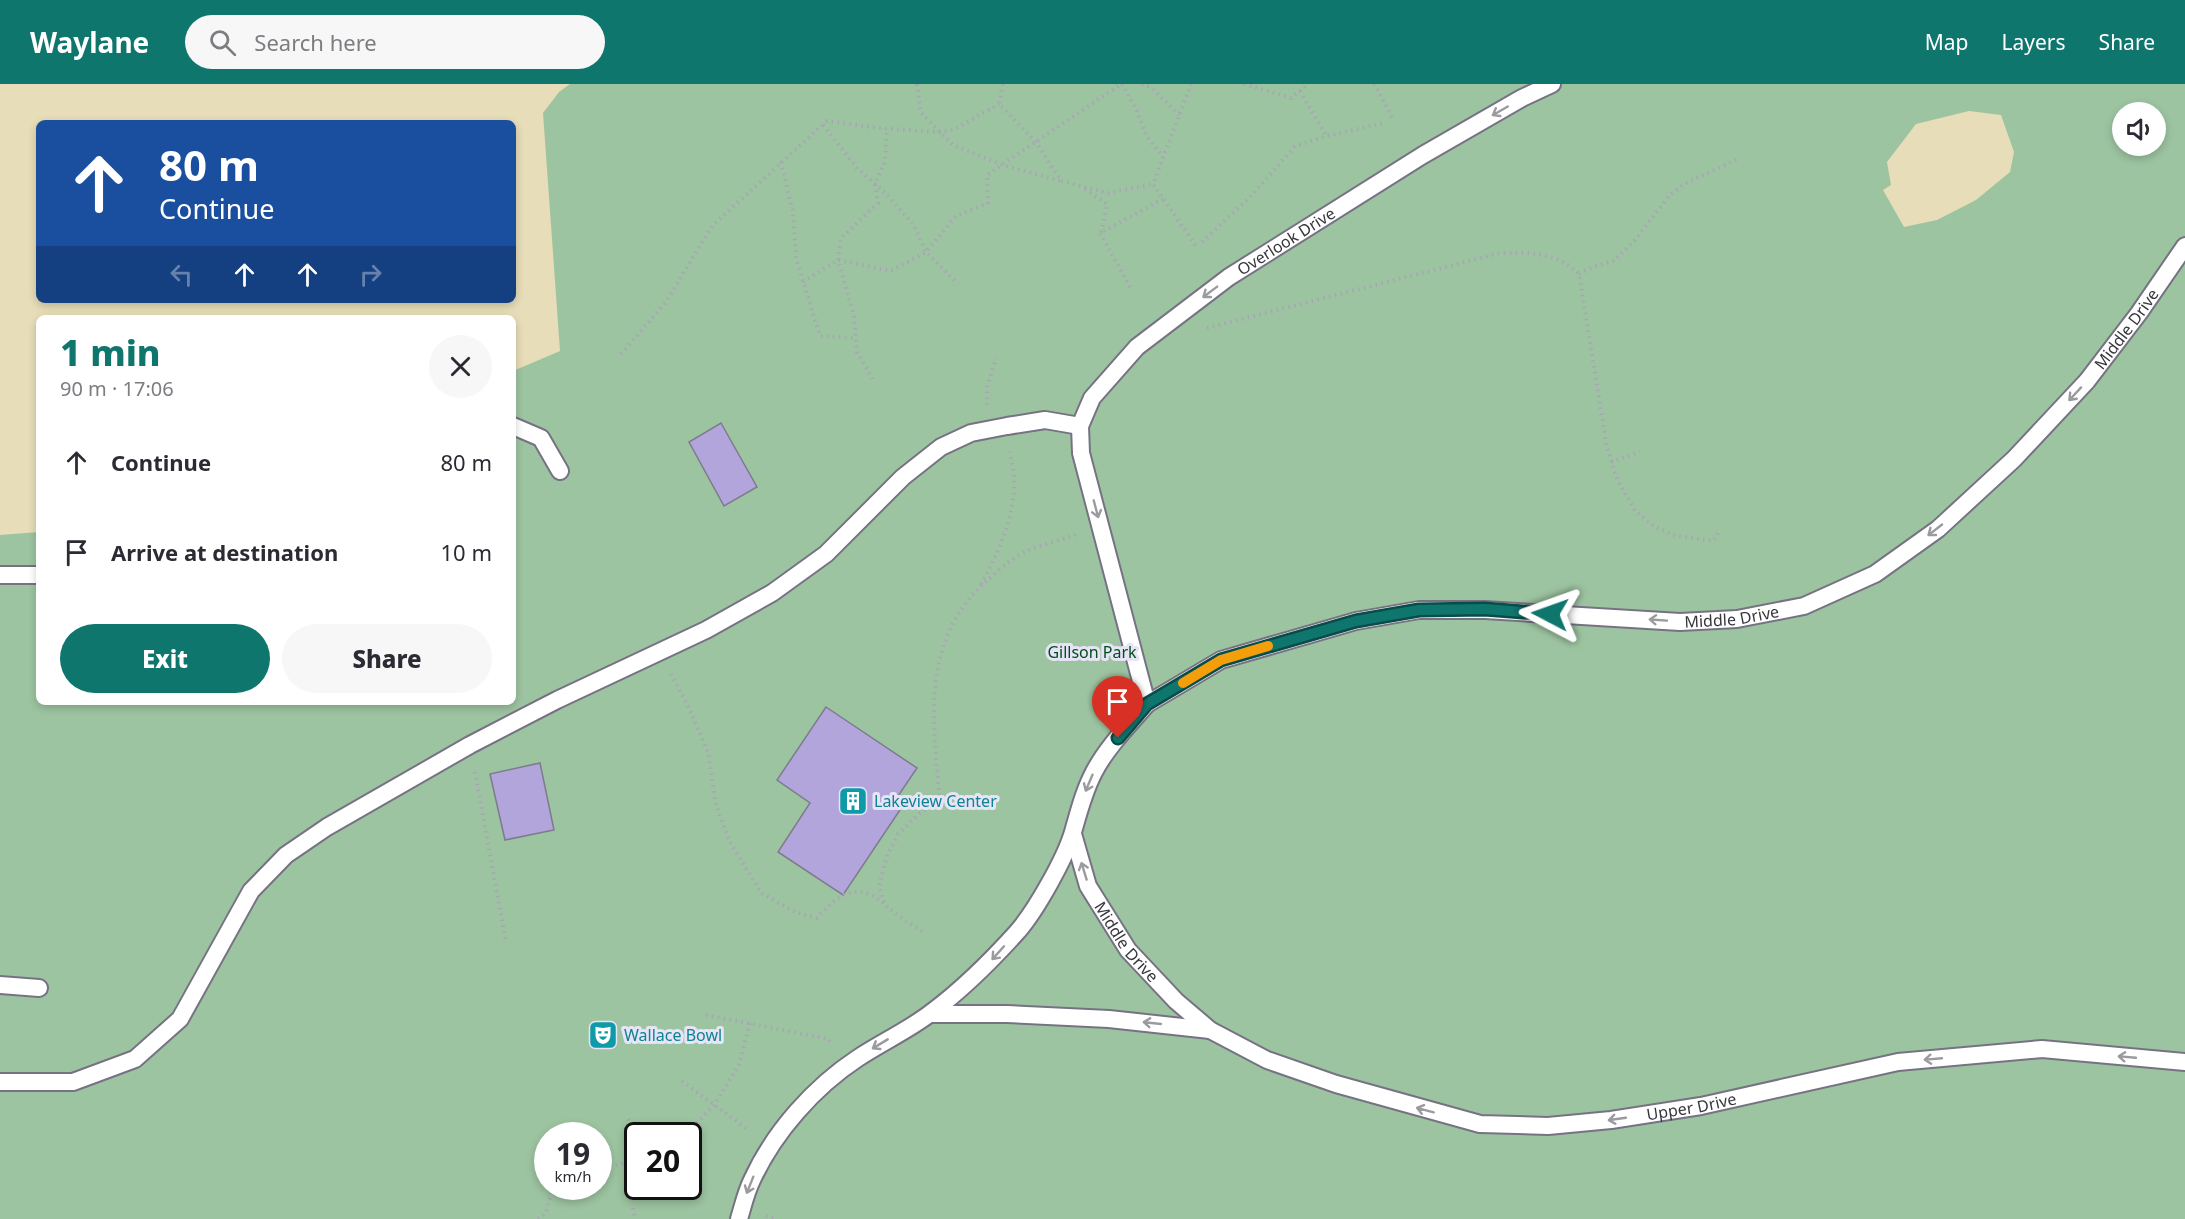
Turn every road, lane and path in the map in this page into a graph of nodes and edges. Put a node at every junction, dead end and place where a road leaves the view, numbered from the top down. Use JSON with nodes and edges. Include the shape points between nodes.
{"nodes":[{"id":1,"x":918,"y":84,"type":"edge"},
{"id":2,"x":1003,"y":84,"type":"edge"},
{"id":3,"x":1121,"y":84,"type":"edge"},
{"id":4,"x":1142,"y":84,"type":"edge"},
{"id":5,"x":1191,"y":84,"type":"edge"},
{"id":6,"x":1244,"y":84,"type":"edge"},
{"id":7,"x":1308,"y":84,"type":"edge"},
{"id":8,"x":1374,"y":84,"type":"edge"},
{"id":9,"x":1552,"y":84,"type":"edge"},
{"id":10,"x":1300,"y":91,"type":"junction"},
{"id":11,"x":999,"y":104,"type":"junction"},
{"id":12,"x":1179,"y":115,"type":"junction"},
{"id":13,"x":1392,"y":117,"type":"dead end"},
{"id":14,"x":1384,"y":123,"type":"dead end"},
{"id":15,"x":823,"y":125,"type":"junction"},
{"id":16,"x":886,"y":129,"type":"junction"},
{"id":17,"x":940,"y":132,"type":"junction"},
{"id":18,"x":1326,"y":136,"type":"junction"},
{"id":19,"x":1036,"y":142,"type":"junction"},
{"id":20,"x":1163,"y":157,"type":"junction"},
{"id":21,"x":1740,"y":158,"type":"dead end"},
{"id":22,"x":781,"y":162,"type":"junction"},
{"id":23,"x":1003,"y":165,"type":"junction"},
{"id":24,"x":1061,"y":181,"type":"junction"},
{"id":25,"x":875,"y":184,"type":"junction"},
{"id":26,"x":1153,"y":184,"type":"junction"},
{"id":27,"x":1082,"y":186,"type":"junction"},
{"id":28,"x":1163,"y":199,"type":"junction"},
{"id":29,"x":1100,"y":233,"type":"junction"},
{"id":30,"x":1202,"y":242,"type":"dead end"},
{"id":31,"x":1196,"y":246,"type":"dead end"},
{"id":32,"x":2185,"y":246,"type":"edge"},
{"id":33,"x":926,"y":252,"type":"junction"},
{"id":34,"x":838,"y":260,"type":"junction"},
{"id":35,"x":1579,"y":274,"type":"junction"},
{"id":36,"x":803,"y":282,"type":"junction"},
{"id":37,"x":958,"y":284,"type":"dead end"},
{"id":38,"x":1130,"y":287,"type":"dead end"},
{"id":39,"x":1171,"y":321,"type":"junction"},
{"id":40,"x":855,"y":338,"type":"junction"},
{"id":41,"x":621,"y":354,"type":"dead end"},
{"id":42,"x":996,"y":357,"type":"dead end"},
{"id":43,"x":873,"y":379,"type":"dead end"},
{"id":44,"x":1080,"y":426,"type":"junction"},
{"id":45,"x":516,"y":427,"type":"edge"},
{"id":46,"x":1000,"y":427,"type":"junction"},
{"id":47,"x":1640,"y":452,"type":"dead end"},
{"id":48,"x":1611,"y":462,"type":"junction"},
{"id":49,"x":560,"y":471,"type":"dead end"},
{"id":50,"x":1100,"y":525,"type":"junction"},
{"id":51,"x":1720,"y":530,"type":"dead end"},
{"id":52,"x":0,"y":575,"type":"edge"},
{"id":53,"x":36,"y":575,"type":"edge"},
{"id":54,"x":980,"y":587,"type":"junction"},
{"id":55,"x":658,"y":653,"type":"junction"},
{"id":56,"x":1147,"y":704,"type":"junction"},
{"id":57,"x":470,"y":745,"type":"junction"},
{"id":58,"x":1072,"y":834,"type":"junction"},
{"id":59,"x":885,"y":905,"type":"junction"},
{"id":60,"x":922,"y":931,"type":"dead end"},
{"id":61,"x":506,"y":942,"type":"dead end"},
{"id":62,"x":0,"y":985,"type":"edge"},
{"id":63,"x":39,"y":988,"type":"dead end"},
{"id":64,"x":930,"y":1014,"type":"junction"},
{"id":65,"x":706,"y":1015,"type":"dead end"},
{"id":66,"x":750,"y":1023,"type":"junction"},
{"id":67,"x":1210,"y":1030,"type":"junction"},
{"id":68,"x":2185,"y":1062,"type":"edge"},
{"id":69,"x":846,"y":1068,"type":"junction"},
{"id":70,"x":682,"y":1081,"type":"dead end"},
{"id":71,"x":0,"y":1082,"type":"edge"},
{"id":72,"x":714,"y":1105,"type":"junction"},
{"id":73,"x":628,"y":1119,"type":"dead end"},
{"id":74,"x":630,"y":1122,"type":"edge"},
{"id":75,"x":698,"y":1122,"type":"edge"},
{"id":76,"x":747,"y":1129,"type":"dead end"},
{"id":77,"x":549,"y":1200,"type":"edge"},
{"id":78,"x":633,"y":1208,"type":"dead end"},
{"id":79,"x":538,"y":1219,"type":"edge"},
{"id":80,"x":635,"y":1219,"type":"edge"},
{"id":81,"x":739,"y":1219,"type":"edge"}],
"edges":[{"from":1,"to":17,"type":"path","via":[[921,113]]},
{"from":2,"to":11,"type":"path"},
{"from":3,"to":19,"type":"path"},
{"from":3,"to":20,"type":"path","via":[[1146,135]]},
{"from":4,"to":12,"type":"path","via":[[1152,88]]},
{"from":5,"to":12,"type":"path"},
{"from":6,"to":10,"type":"path","via":[[1290,98]]},
{"from":7,"to":10,"type":"path"},
{"from":8,"to":13,"type":"path"},
{"from":9,"to":39,"type":"lane","name":"Overlook Drive","one_way":true,"via":[[1404,167],[1229,277]]},
{"from":10,"to":18,"type":"path"},
{"from":11,"to":17,"type":"path","via":[[955,129]]},
{"from":11,"to":19,"type":"path"},
{"from":12,"to":20,"type":"path"},
{"from":14,"to":18,"type":"path"},
{"from":15,"to":16,"type":"path","via":[[827,121]]},
{"from":15,"to":22,"type":"path"},
{"from":15,"to":25,"type":"path"},
{"from":16,"to":17,"type":"path"},
{"from":16,"to":25,"type":"path","via":[[885,162]]},
{"from":17,"to":23,"type":"path","via":[[953,145]]},
{"from":18,"to":30,"type":"path","via":[[1294,147],[1253,194]]},
{"from":19,"to":23,"type":"path"},
{"from":19,"to":24,"type":"path"},
{"from":20,"to":26,"type":"path"},
{"from":21,"to":35,"type":"path","via":[[1684,184],[1669,196],[1614,261]]},
{"from":22,"to":36,"type":"path"},
{"from":22,"to":41,"type":"path","via":[[712,226],[666,302]]},
{"from":23,"to":24,"type":"path"},
{"from":23,"to":33,"type":"path","via":[[987,175],[988,203],[956,216]]},
{"from":24,"to":27,"type":"path"},
{"from":25,"to":33,"type":"path","via":[[914,225]]},
{"from":25,"to":34,"type":"path","via":[[878,203],[841,238]]},
{"from":26,"to":27,"type":"path","via":[[1108,193]]},
{"from":26,"to":28,"type":"path"},
{"from":27,"to":29,"type":"path","via":[[1107,204]]},
{"from":28,"to":29,"type":"path"},
{"from":28,"to":31,"type":"path"},
{"from":29,"to":38,"type":"path"},
{"from":32,"to":56,"type":"lane","name":"Middle Drive","one_way":true,"via":[[2087,381],[2014,459],[1938,529],[1875,574],[1804,606],[1737,619],[1680,622],[1485,609],[1419,610],[1356,621],[1221,660]]},
{"from":33,"to":34,"type":"path","via":[[891,271]]},
{"from":33,"to":37,"type":"path"},
{"from":34,"to":36,"type":"path"},
{"from":34,"to":40,"type":"path","via":[[854,315]]},
{"from":35,"to":39,"type":"path","via":[[1566,261],[1545,255],[1500,253],[1208,329]]},
{"from":35,"to":48,"type":"path"},
{"from":36,"to":40,"type":"path","via":[[820,336]]},
{"from":39,"to":44,"type":"lane","name":"Overlook Drive","via":[[1137,347],[1092,398]]},
{"from":40,"to":43,"type":"path","via":[[857,352]]},
{"from":42,"to":46,"type":"path","via":[[987,387],[988,410]]},
{"from":44,"to":46,"type":"lane","via":[[1045,420]]},
{"from":44,"to":50,"type":"lane","name":"Overlook Drive","one_way":true,"via":[[1081,453]]},
{"from":45,"to":49,"type":"lane","via":[[541,438]]},
{"from":46,"to":54,"type":"path","via":[[1014,467],[1015,495],[996,557]]},
{"from":46,"to":55,"type":"lane","via":[[971,433],[941,447],[903,477],[826,554],[772,593]]},
{"from":47,"to":48,"type":"path"},
{"from":48,"to":51,"type":"path","via":[[1635,511],[1655,527],[1676,536],[1713,542]]},
{"from":50,"to":54,"type":"path","via":[[1020,554]]},
{"from":50,"to":56,"type":"lane","name":"Overlook Drive"},
{"from":52,"to":53,"type":"lane"},
{"from":54,"to":59,"type":"path","via":[[966,600],[941,647],[934,686],[940,801],[898,834],[879,886]]},
{"from":55,"to":57,"type":"lane"},
{"from":55,"to":59,"type":"path","via":[[708,752],[716,805],[730,842],[762,893],[795,912],[817,918],[831,901],[848,892],[872,893]]},
{"from":56,"to":58,"type":"lane","name":"Middle Drive","one_way":true,"via":[[1094,771]]},
{"from":57,"to":61,"type":"path"},
{"from":57,"to":71,"type":"lane","via":[[286,855],[251,891],[180,1018],[135,1059],[73,1082]]},
{"from":58,"to":64,"type":"lane","name":"Middle Drive","one_way":true,"via":[[1048,887],[1020,928],[984,969]]},
{"from":67,"to":58,"type":"lane","name":"Middle Drive","one_way":true,"via":[[1128,950],[1088,886]]},
{"from":59,"to":60,"type":"path"},
{"from":62,"to":63,"type":"lane"},
{"from":67,"to":64,"type":"lane","one_way":true,"via":[[1110,1018]]},
{"from":64,"to":69,"type":"lane","name":"Middle Drive","one_way":true},
{"from":65,"to":66,"type":"path"},
{"from":66,"to":69,"type":"path","via":[[828,1039]]},
{"from":66,"to":72,"type":"path","via":[[739,1065]]},
{"from":68,"to":67,"type":"lane","name":"Upper Drive","one_way":true,"via":[[2043,1049],[1898,1062],[1701,1106],[1611,1120],[1548,1126],[1480,1124],[1277,1064]]},
{"from":69,"to":81,"type":"lane","name":"Middle Drive","one_way":true,"via":[[824,1084],[772,1143],[751,1181]]},
{"from":70,"to":72,"type":"path"},
{"from":72,"to":75,"type":"path"},
{"from":72,"to":76,"type":"path"},
{"from":73,"to":74,"type":"path"},
{"from":77,"to":79,"type":"path","via":[[546,1213]]},
{"from":78,"to":80,"type":"path"}]}
